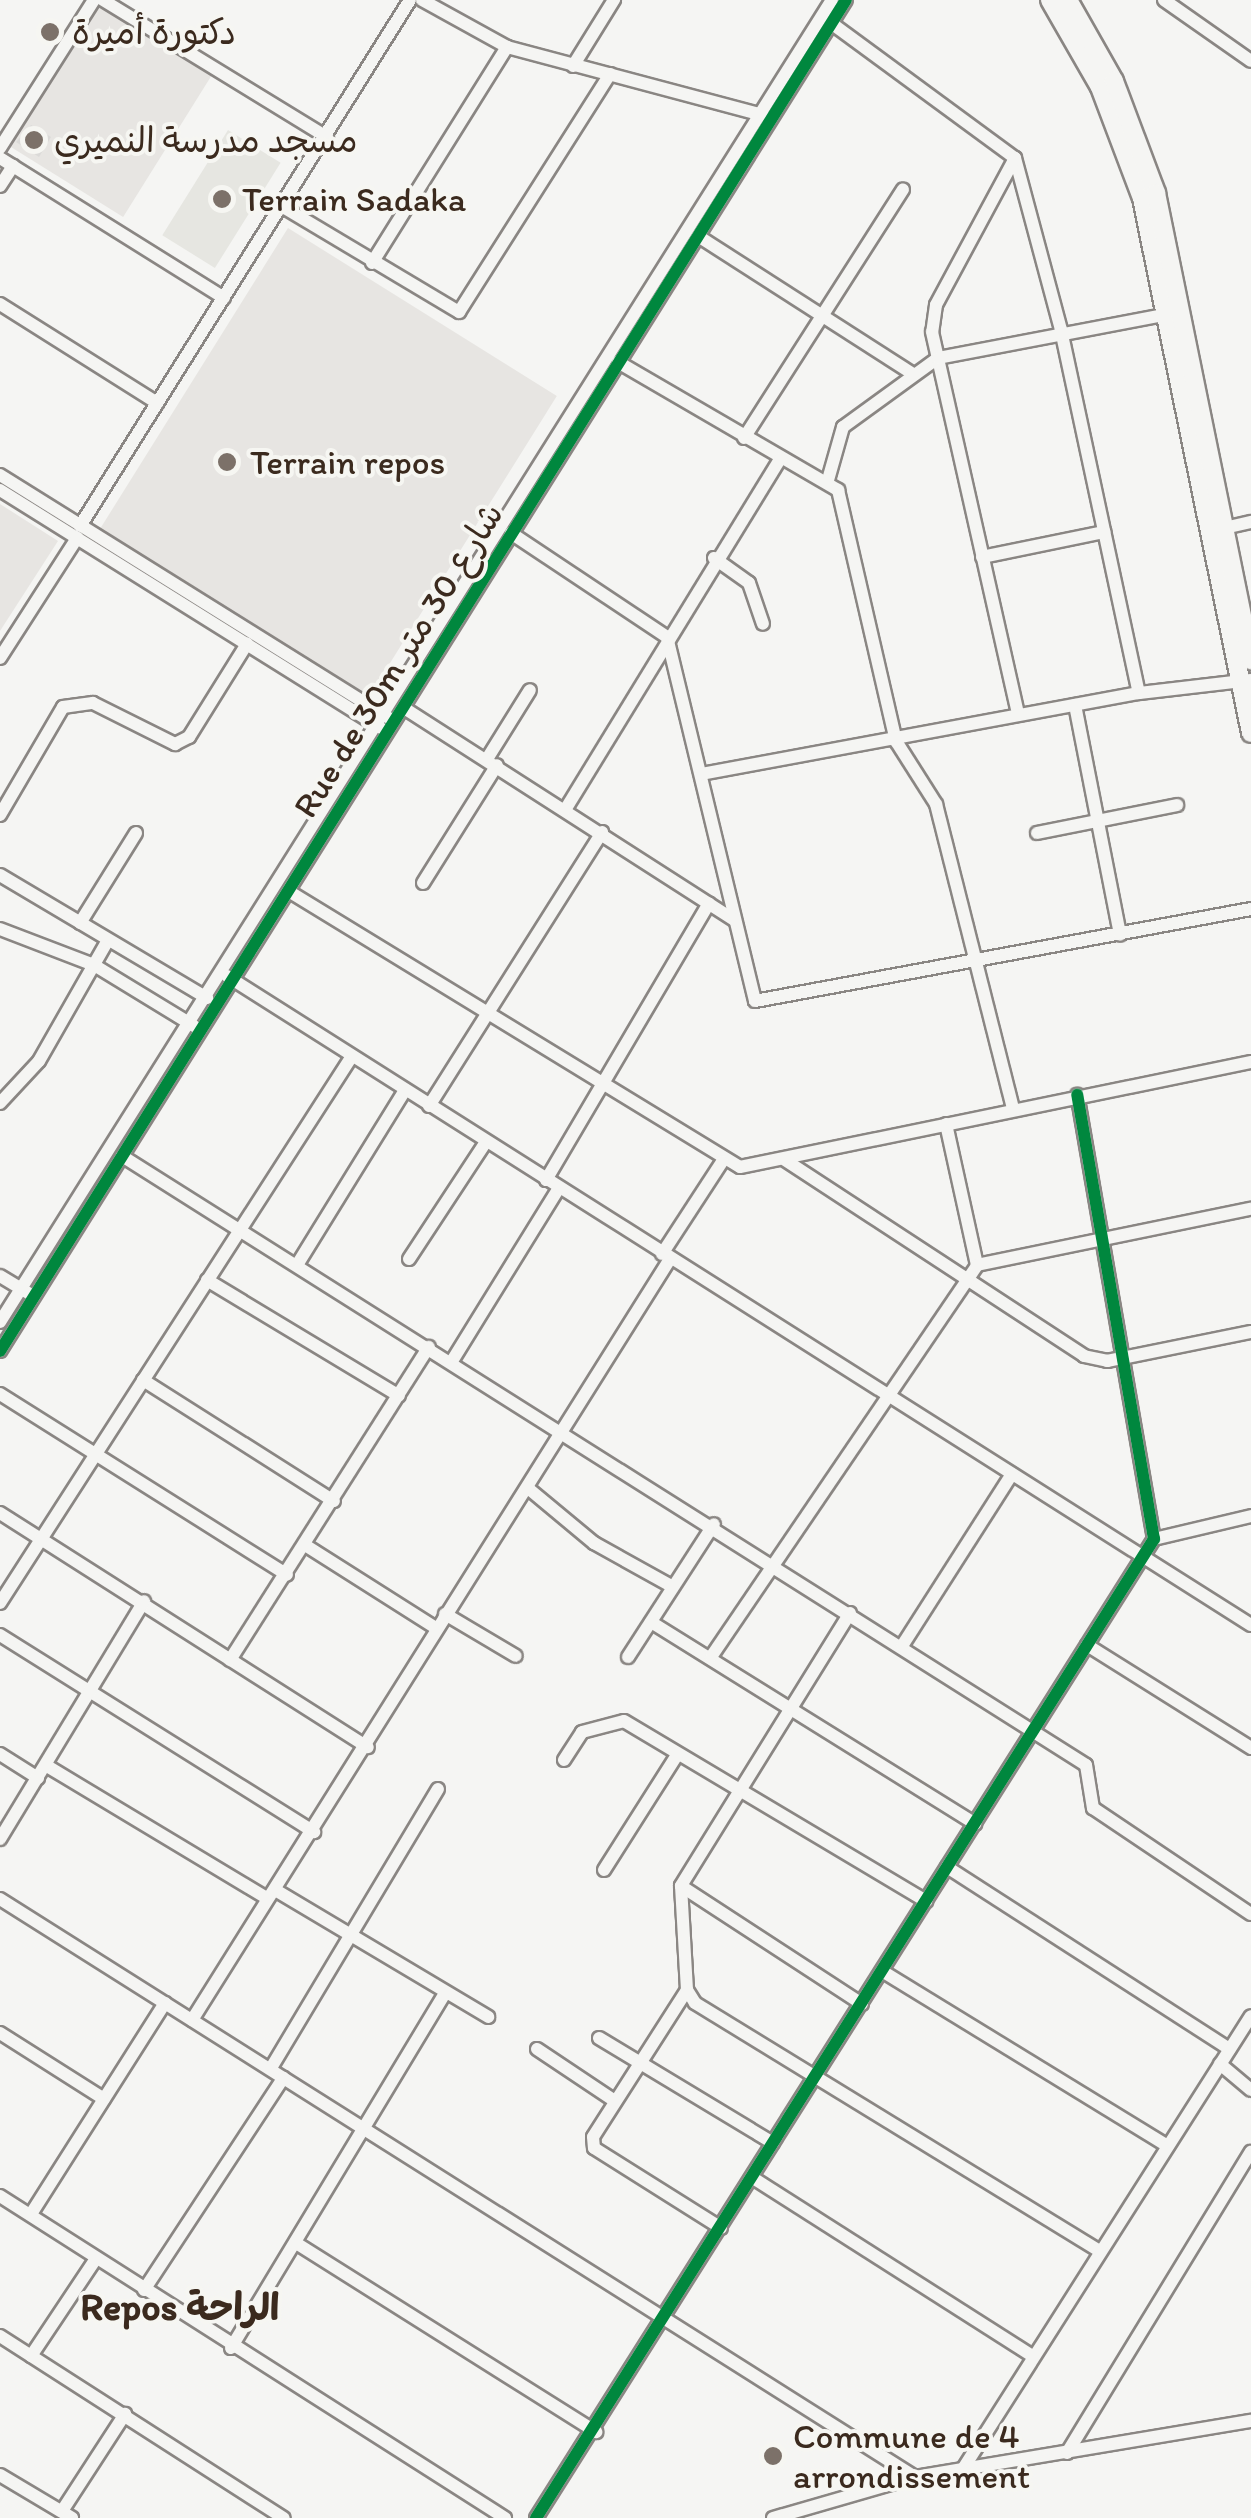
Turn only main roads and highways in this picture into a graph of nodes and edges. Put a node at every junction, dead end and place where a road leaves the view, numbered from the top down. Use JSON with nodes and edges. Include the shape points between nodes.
{"nodes":[{"id":1,"x":1050,"y":0,"type":"edge"},
{"id":2,"x":1068,"y":0,"type":"edge"},
{"id":3,"x":1177,"y":312,"type":"junction"},
{"id":4,"x":1216,"y":531,"type":"junction"},
{"id":5,"x":1251,"y":660,"type":"edge"},
{"id":6,"x":1246,"y":681,"type":"edge"},
{"id":7,"x":1251,"y":733,"type":"edge"}],
"edges":[{"from":1,"to":3,"type":"main road","via":[[1122,140]]},
{"from":2,"to":3,"type":"main road","via":[[1136,134]]},
{"from":3,"to":4,"type":"main road"},
{"from":4,"to":5,"type":"main road"},
{"from":4,"to":6,"type":"main road"},
{"from":6,"to":7,"type":"main road"}]}
